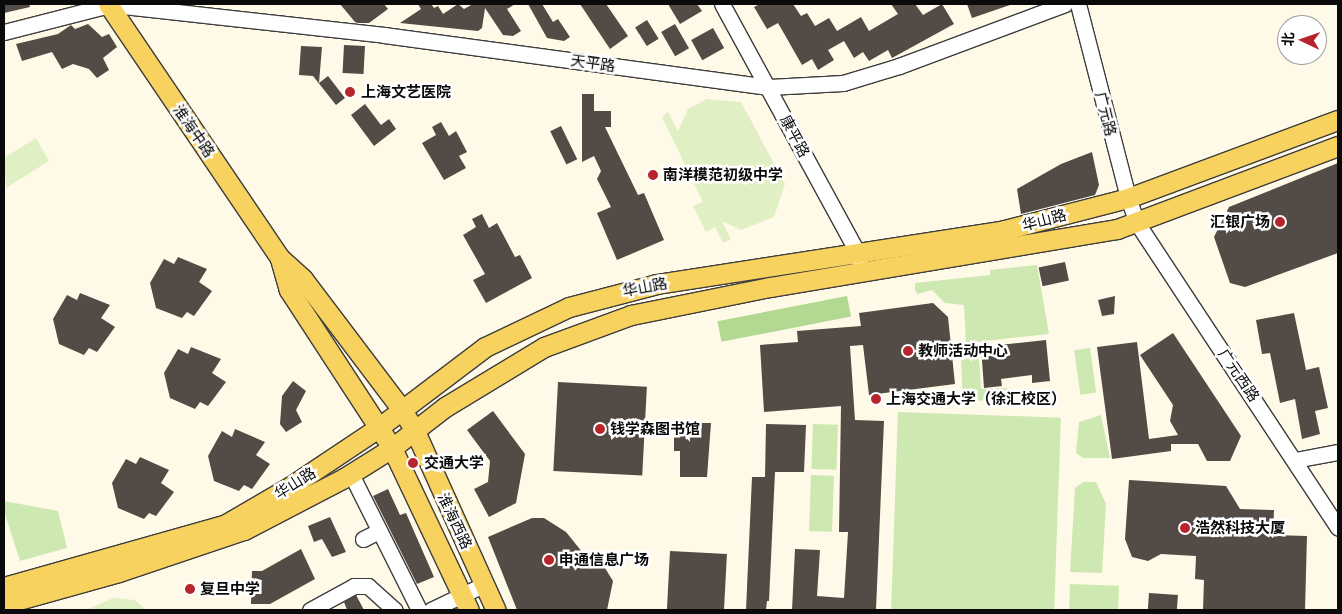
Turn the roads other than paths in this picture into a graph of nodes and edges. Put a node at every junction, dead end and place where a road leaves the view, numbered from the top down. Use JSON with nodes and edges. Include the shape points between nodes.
{"nodes":[{"id":1,"x":109,"y":4,"type":"edge"},
{"id":2,"x":722,"y":4,"type":"edge"},
{"id":3,"x":1066,"y":4,"type":"edge"},
{"id":4,"x":1078,"y":4,"type":"edge"},
{"id":5,"x":4,"y":32,"type":"edge"},
{"id":6,"x":769,"y":86,"type":"junction"},
{"id":7,"x":1338,"y":120,"type":"edge"},
{"id":8,"x":1338,"y":146,"type":"edge"},
{"id":9,"x":1128,"y":198,"type":"junction"},
{"id":10,"x":1137,"y":223,"type":"junction"},
{"id":11,"x":858,"y":253,"type":"junction"},
{"id":12,"x":280,"y":258,"type":"junction"},
{"id":13,"x":862,"y":272,"type":"junction"},
{"id":14,"x":402,"y":410,"type":"junction"},
{"id":15,"x":378,"y":428,"type":"junction"},
{"id":16,"x":415,"y":431,"type":"junction"},
{"id":17,"x":392,"y":448,"type":"junction"},
{"id":18,"x":1338,"y":452,"type":"edge"},
{"id":19,"x":1295,"y":460,"type":"junction"},
{"id":20,"x":351,"y":474,"type":"junction"},
{"id":21,"x":1338,"y":528,"type":"edge"},
{"id":22,"x":379,"y":531,"type":"junction"},
{"id":23,"x":363,"y":539,"type":"dead end"},
{"id":24,"x":485,"y":584,"type":"junction"},
{"id":25,"x":4,"y":586,"type":"edge"},
{"id":26,"x":466,"y":602,"type":"edge"},
{"id":27,"x":4,"y":604,"type":"edge"},
{"id":28,"x":310,"y":610,"type":"edge"},
{"id":29,"x":395,"y":610,"type":"edge"},
{"id":30,"x":419,"y":610,"type":"edge"},
{"id":31,"x":431,"y":610,"type":"edge"},
{"id":32,"x":496,"y":610,"type":"edge"}],
"edges":[{"from":1,"to":5,"type":"street","name":"天平路"},
{"from":1,"to":6,"type":"street","name":"天平路","via":[[175,9]]},
{"from":1,"to":12,"type":"main road","name":"淮海中路"},
{"from":2,"to":6,"type":"street","name":"康平路"},
{"from":3,"to":6,"type":"street","name":"天平路","via":[[899,66],[843,83]]},
{"from":4,"to":9,"type":"street","name":"广元路"},
{"from":6,"to":11,"type":"street","name":"康平路"},
{"from":7,"to":9,"type":"main road","name":"华山路"},
{"from":8,"to":10,"type":"main road","name":"华山路"},
{"from":9,"to":10,"type":"street","name":"广元路"},
{"from":9,"to":11,"type":"main road","name":"华山路","via":[[1004,230]]},
{"from":10,"to":13,"type":"main road","name":"华山路","via":[[966,257]]},
{"from":10,"to":19,"type":"street","name":"广元西路"},
{"from":11,"to":13,"type":"street","name":"康平路"},
{"from":11,"to":14,"type":"main road","name":"华山路","via":[[657,284],[597,298],[498,339]]},
{"from":12,"to":14,"type":"main road","name":"淮海中路","via":[[303,279]]},
{"from":12,"to":15,"type":"main road","name":"淮海中路","via":[[289,290]]},
{"from":13,"to":16,"type":"main road","name":"华山路","via":[[631,315],[544,347],[445,407]]},
{"from":14,"to":15,"type":"main road","name":"华山路"},
{"from":14,"to":16,"type":"main road","name":"淮海中路"},
{"from":15,"to":17,"type":"main road","name":"淮海中路"},
{"from":15,"to":25,"type":"main road","name":"华山路","via":[[291,486],[226,524]]},
{"from":16,"to":17,"type":"main road","name":"华山路"},
{"from":16,"to":24,"type":"main road","name":"淮海西路"},
{"from":17,"to":20,"type":"main road","name":"华山路"},
{"from":17,"to":26,"type":"main road","name":"淮海西路"},
{"from":18,"to":19,"type":"street"},
{"from":19,"to":21,"type":"street","name":"广元西路"},
{"from":20,"to":22,"type":"street"},
{"from":20,"to":27,"type":"main road","name":"华山路","via":[[244,530],[119,572]]},
{"from":22,"to":23,"type":"street"},
{"from":22,"to":30,"type":"street"},
{"from":24,"to":26,"type":"street"},
{"from":24,"to":32,"type":"main road","name":"淮海西路"},
{"from":26,"to":31,"type":"street"},
{"from":28,"to":29,"type":"street","via":[[354,586],[368,586]]}]}
